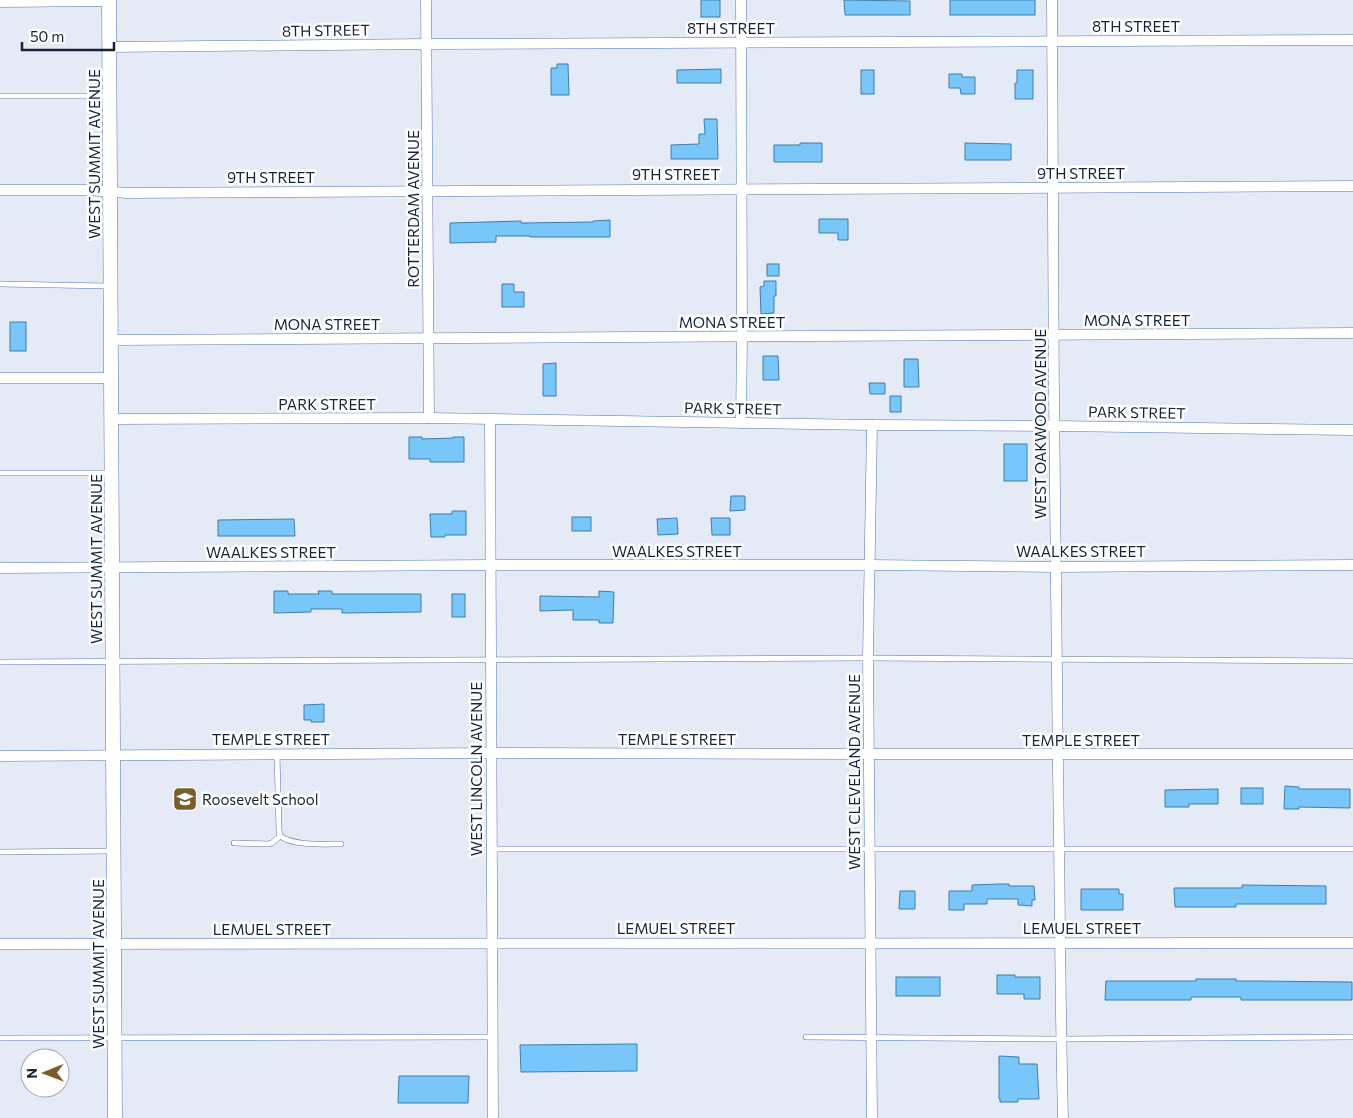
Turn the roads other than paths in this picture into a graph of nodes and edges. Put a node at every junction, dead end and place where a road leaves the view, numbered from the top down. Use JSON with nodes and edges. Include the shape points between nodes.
{"nodes":[{"id":1,"x":426,"y":0,"type":"edge"},
{"id":2,"x":740,"y":0,"type":"edge"},
{"id":3,"x":1052,"y":0,"type":"edge"},
{"id":4,"x":109,"y":1,"type":"edge"},
{"id":5,"x":0,"y":2,"type":"edge"},
{"id":6,"x":1353,"y":40,"type":"edge"},
{"id":7,"x":1052,"y":41,"type":"junction"},
{"id":8,"x":741,"y":43,"type":"junction"},
{"id":9,"x":426,"y":44,"type":"junction"},
{"id":10,"x":110,"y":47,"type":"junction"},
{"id":11,"x":0,"y":96,"type":"edge"},
{"id":12,"x":110,"y":96,"type":"junction"},
{"id":13,"x":1353,"y":186,"type":"edge"},
{"id":14,"x":1052,"y":188,"type":"junction"},
{"id":15,"x":742,"y":189,"type":"junction"},
{"id":16,"x":0,"y":190,"type":"edge"},
{"id":17,"x":110,"y":191,"type":"junction"},
{"id":18,"x":427,"y":191,"type":"junction"},
{"id":19,"x":0,"y":284,"type":"edge"},
{"id":20,"x":112,"y":286,"type":"junction"},
{"id":21,"x":1353,"y":333,"type":"edge"},
{"id":22,"x":1054,"y":336,"type":"junction"},
{"id":23,"x":742,"y":337,"type":"junction"},
{"id":24,"x":429,"y":339,"type":"junction"},
{"id":25,"x":111,"y":340,"type":"junction"},
{"id":26,"x":0,"y":378,"type":"edge"},
{"id":27,"x":112,"y":378,"type":"junction"},
{"id":28,"x":429,"y":418,"type":"junction"},
{"id":29,"x":112,"y":419,"type":"junction"},
{"id":30,"x":490,"y":420,"type":"junction"},
{"id":31,"x":741,"y":422,"type":"junction"},
{"id":32,"x":872,"y":425,"type":"junction"},
{"id":33,"x":1055,"y":426,"type":"junction"},
{"id":34,"x":1353,"y":430,"type":"edge"},
{"id":35,"x":0,"y":473,"type":"edge"},
{"id":36,"x":112,"y":473,"type":"junction"},
{"id":37,"x":490,"y":565,"type":"junction"},
{"id":38,"x":869,"y":565,"type":"junction"},
{"id":39,"x":1353,"y":565,"type":"edge"},
{"id":40,"x":1055,"y":566,"type":"junction"},
{"id":41,"x":0,"y":568,"type":"edge"},
{"id":42,"x":112,"y":568,"type":"junction"},
{"id":43,"x":868,"y":658,"type":"junction"},
{"id":44,"x":491,"y":660,"type":"junction"},
{"id":45,"x":1056,"y":660,"type":"junction"},
{"id":46,"x":1353,"y":661,"type":"edge"},
{"id":47,"x":0,"y":662,"type":"edge"},
{"id":48,"x":113,"y":662,"type":"junction"},
{"id":49,"x":491,"y":753,"type":"junction"},
{"id":50,"x":278,"y":754,"type":"junction"},
{"id":51,"x":869,"y":754,"type":"junction"},
{"id":52,"x":1353,"y":754,"type":"edge"},
{"id":53,"x":113,"y":755,"type":"junction"},
{"id":54,"x":1058,"y":755,"type":"junction"},
{"id":55,"x":0,"y":756,"type":"edge"},
{"id":56,"x":280,"y":836,"type":"junction"},
{"id":57,"x":234,"y":843,"type":"dead end"},
{"id":58,"x":341,"y":844,"type":"dead end"},
{"id":59,"x":1059,"y":848,"type":"junction"},
{"id":60,"x":1353,"y":848,"type":"edge"},
{"id":61,"x":492,"y":849,"type":"junction"},
{"id":62,"x":870,"y":849,"type":"junction"},
{"id":63,"x":113,"y":851,"type":"junction"},
{"id":64,"x":0,"y":852,"type":"edge"},
{"id":65,"x":114,"y":943,"type":"junction"},
{"id":66,"x":870,"y":943,"type":"junction"},
{"id":67,"x":1059,"y":943,"type":"junction"},
{"id":68,"x":1353,"y":943,"type":"edge"},
{"id":69,"x":0,"y":944,"type":"edge"},
{"id":70,"x":492,"y":944,"type":"junction"},
{"id":71,"x":492,"y":1037,"type":"junction"},
{"id":72,"x":806,"y":1037,"type":"dead end"},
{"id":73,"x":872,"y":1037,"type":"junction"},
{"id":74,"x":0,"y":1038,"type":"edge"},
{"id":75,"x":114,"y":1038,"type":"junction"},
{"id":76,"x":1353,"y":1038,"type":"edge"},
{"id":77,"x":1061,"y":1039,"type":"junction"},
{"id":78,"x":115,"y":1118,"type":"edge"},
{"id":79,"x":493,"y":1118,"type":"edge"},
{"id":80,"x":872,"y":1118,"type":"edge"},
{"id":81,"x":1062,"y":1118,"type":"edge"}],
"edges":[{"from":1,"to":9,"type":"street","name":"ROTTERDAM AVENUE"},
{"from":2,"to":8,"type":"street"},
{"from":3,"to":7,"type":"street","name":"WEST OAKWOOD AVENUE"},
{"from":4,"to":5,"type":"street"},
{"from":4,"to":10,"type":"street","name":"WEST SUMMIT AVENUE"},
{"from":6,"to":7,"type":"street","name":"8TH STREET"},
{"from":7,"to":8,"type":"street","name":"8TH STREET"},
{"from":7,"to":14,"type":"street","name":"WEST OAKWOOD AVENUE"},
{"from":8,"to":9,"type":"street","name":"8TH STREET"},
{"from":8,"to":15,"type":"street"},
{"from":9,"to":10,"type":"street","name":"8TH STREET"},
{"from":9,"to":18,"type":"street","name":"ROTTERDAM AVENUE"},
{"from":10,"to":12,"type":"street","name":"WEST SUMMIT AVENUE"},
{"from":11,"to":12,"type":"lane"},
{"from":12,"to":17,"type":"street","name":"WEST SUMMIT AVENUE"},
{"from":13,"to":14,"type":"street","name":"9TH STREET"},
{"from":14,"to":15,"type":"street","name":"9TH STREET"},
{"from":14,"to":22,"type":"street","name":"WEST OAKWOOD AVENUE"},
{"from":15,"to":18,"type":"street","name":"9TH STREET"},
{"from":15,"to":23,"type":"street"},
{"from":16,"to":17,"type":"street","name":"9TH STREET"},
{"from":17,"to":18,"type":"street","name":"9TH STREET"},
{"from":17,"to":20,"type":"street","name":"WEST SUMMIT AVENUE"},
{"from":18,"to":24,"type":"street","name":"ROTTERDAM AVENUE"},
{"from":19,"to":20,"type":"lane"},
{"from":20,"to":25,"type":"street","name":"WEST SUMMIT AVENUE"},
{"from":21,"to":22,"type":"street","name":"MONA STREET"},
{"from":22,"to":23,"type":"street","name":"MONA STREET"},
{"from":22,"to":33,"type":"street","name":"WEST OAKWOOD AVENUE"},
{"from":23,"to":24,"type":"street","name":"MONA STREET"},
{"from":23,"to":31,"type":"street"},
{"from":24,"to":25,"type":"street","name":"MONA STREET"},
{"from":24,"to":28,"type":"street","name":"ROTTERDAM AVENUE"},
{"from":25,"to":27,"type":"street","name":"WEST SUMMIT AVENUE"},
{"from":26,"to":27,"type":"street"},
{"from":27,"to":29,"type":"street","name":"WEST SUMMIT AVENUE"},
{"from":28,"to":29,"type":"street","name":"PARK STREET"},
{"from":28,"to":30,"type":"street","name":"PARK STREET"},
{"from":29,"to":36,"type":"street","name":"WEST SUMMIT AVENUE"},
{"from":30,"to":31,"type":"street","name":"PARK STREET"},
{"from":30,"to":37,"type":"street","name":"WEST LINCOLN AVENUE"},
{"from":31,"to":32,"type":"street","name":"PARK STREET"},
{"from":32,"to":33,"type":"street","name":"PARK STREET"},
{"from":32,"to":38,"type":"street","name":"WEST CLEVELAND AVENUE"},
{"from":33,"to":34,"type":"street","name":"PARK STREET"},
{"from":33,"to":40,"type":"street","name":"WEST OAKWOOD AVENUE"},
{"from":35,"to":36,"type":"lane"},
{"from":36,"to":42,"type":"street","name":"WEST SUMMIT AVENUE"},
{"from":37,"to":38,"type":"street","name":"WAALKES STREET"},
{"from":37,"to":42,"type":"street","name":"WAALKES STREET"},
{"from":37,"to":44,"type":"street","name":"WEST LINCOLN AVENUE"},
{"from":38,"to":40,"type":"street","name":"WAALKES STREET"},
{"from":38,"to":43,"type":"street","name":"WEST CLEVELAND AVENUE"},
{"from":39,"to":40,"type":"street","name":"WAALKES STREET"},
{"from":40,"to":45,"type":"street","name":"WEST OAKWOOD AVENUE"},
{"from":41,"to":42,"type":"street","name":"WAALKES STREET"},
{"from":42,"to":48,"type":"street","name":"WEST SUMMIT AVENUE"},
{"from":43,"to":44,"type":"lane"},
{"from":43,"to":45,"type":"lane"},
{"from":43,"to":51,"type":"street","name":"WEST CLEVELAND AVENUE"},
{"from":44,"to":48,"type":"lane"},
{"from":44,"to":49,"type":"street","name":"WEST LINCOLN AVENUE"},
{"from":45,"to":46,"type":"lane"},
{"from":45,"to":54,"type":"street","name":"WEST OAKWOOD AVENUE"},
{"from":47,"to":48,"type":"lane"},
{"from":48,"to":53,"type":"street","name":"WEST SUMMIT AVENUE"},
{"from":49,"to":50,"type":"street","name":"TEMPLE STREET"},
{"from":49,"to":51,"type":"street","name":"TEMPLE STREET"},
{"from":49,"to":61,"type":"street","name":"WEST LINCOLN AVENUE"},
{"from":50,"to":53,"type":"street","name":"TEMPLE STREET"},
{"from":50,"to":56,"type":"lane"},
{"from":51,"to":54,"type":"street","name":"TEMPLE STREET"},
{"from":51,"to":62,"type":"street","name":"WEST CLEVELAND AVENUE"},
{"from":52,"to":54,"type":"street","name":"TEMPLE STREET"},
{"from":53,"to":55,"type":"street","name":"TEMPLE STREET"},
{"from":53,"to":63,"type":"street","name":"WEST SUMMIT AVENUE"},
{"from":54,"to":59,"type":"street","name":"WEST OAKWOOD AVENUE"},
{"from":56,"to":57,"type":"lane","via":[[268,844]]},
{"from":56,"to":58,"type":"lane","via":[[294,842]]},
{"from":59,"to":60,"type":"lane"},
{"from":59,"to":62,"type":"lane"},
{"from":59,"to":67,"type":"street","name":"WEST OAKWOOD AVENUE"},
{"from":61,"to":62,"type":"lane"},
{"from":61,"to":70,"type":"street","name":"WEST LINCOLN AVENUE"},
{"from":62,"to":66,"type":"street","name":"WEST CLEVELAND AVENUE"},
{"from":63,"to":64,"type":"lane"},
{"from":63,"to":65,"type":"street","name":"WEST SUMMIT AVENUE"},
{"from":65,"to":69,"type":"street","name":"LEMUEL STREET"},
{"from":65,"to":70,"type":"street","name":"LEMUEL STREET"},
{"from":65,"to":75,"type":"street","name":"WEST SUMMIT AVENUE"},
{"from":66,"to":67,"type":"street","name":"LEMUEL STREET"},
{"from":66,"to":70,"type":"street","name":"LEMUEL STREET"},
{"from":66,"to":73,"type":"street","name":"WEST CLEVELAND AVENUE"},
{"from":67,"to":68,"type":"street","name":"LEMUEL STREET"},
{"from":67,"to":77,"type":"street","name":"WEST OAKWOOD AVENUE"},
{"from":70,"to":71,"type":"street","name":"WEST LINCOLN AVENUE"},
{"from":71,"to":75,"type":"lane"},
{"from":71,"to":79,"type":"street","name":"WEST LINCOLN AVENUE"},
{"from":72,"to":73,"type":"lane"},
{"from":73,"to":77,"type":"lane"},
{"from":73,"to":80,"type":"street","name":"WEST CLEVELAND AVENUE"},
{"from":74,"to":75,"type":"lane"},
{"from":75,"to":78,"type":"street","name":"WEST SUMMIT AVENUE"},
{"from":76,"to":77,"type":"lane"},
{"from":77,"to":81,"type":"street","name":"WEST OAKWOOD AVENUE"}]}
